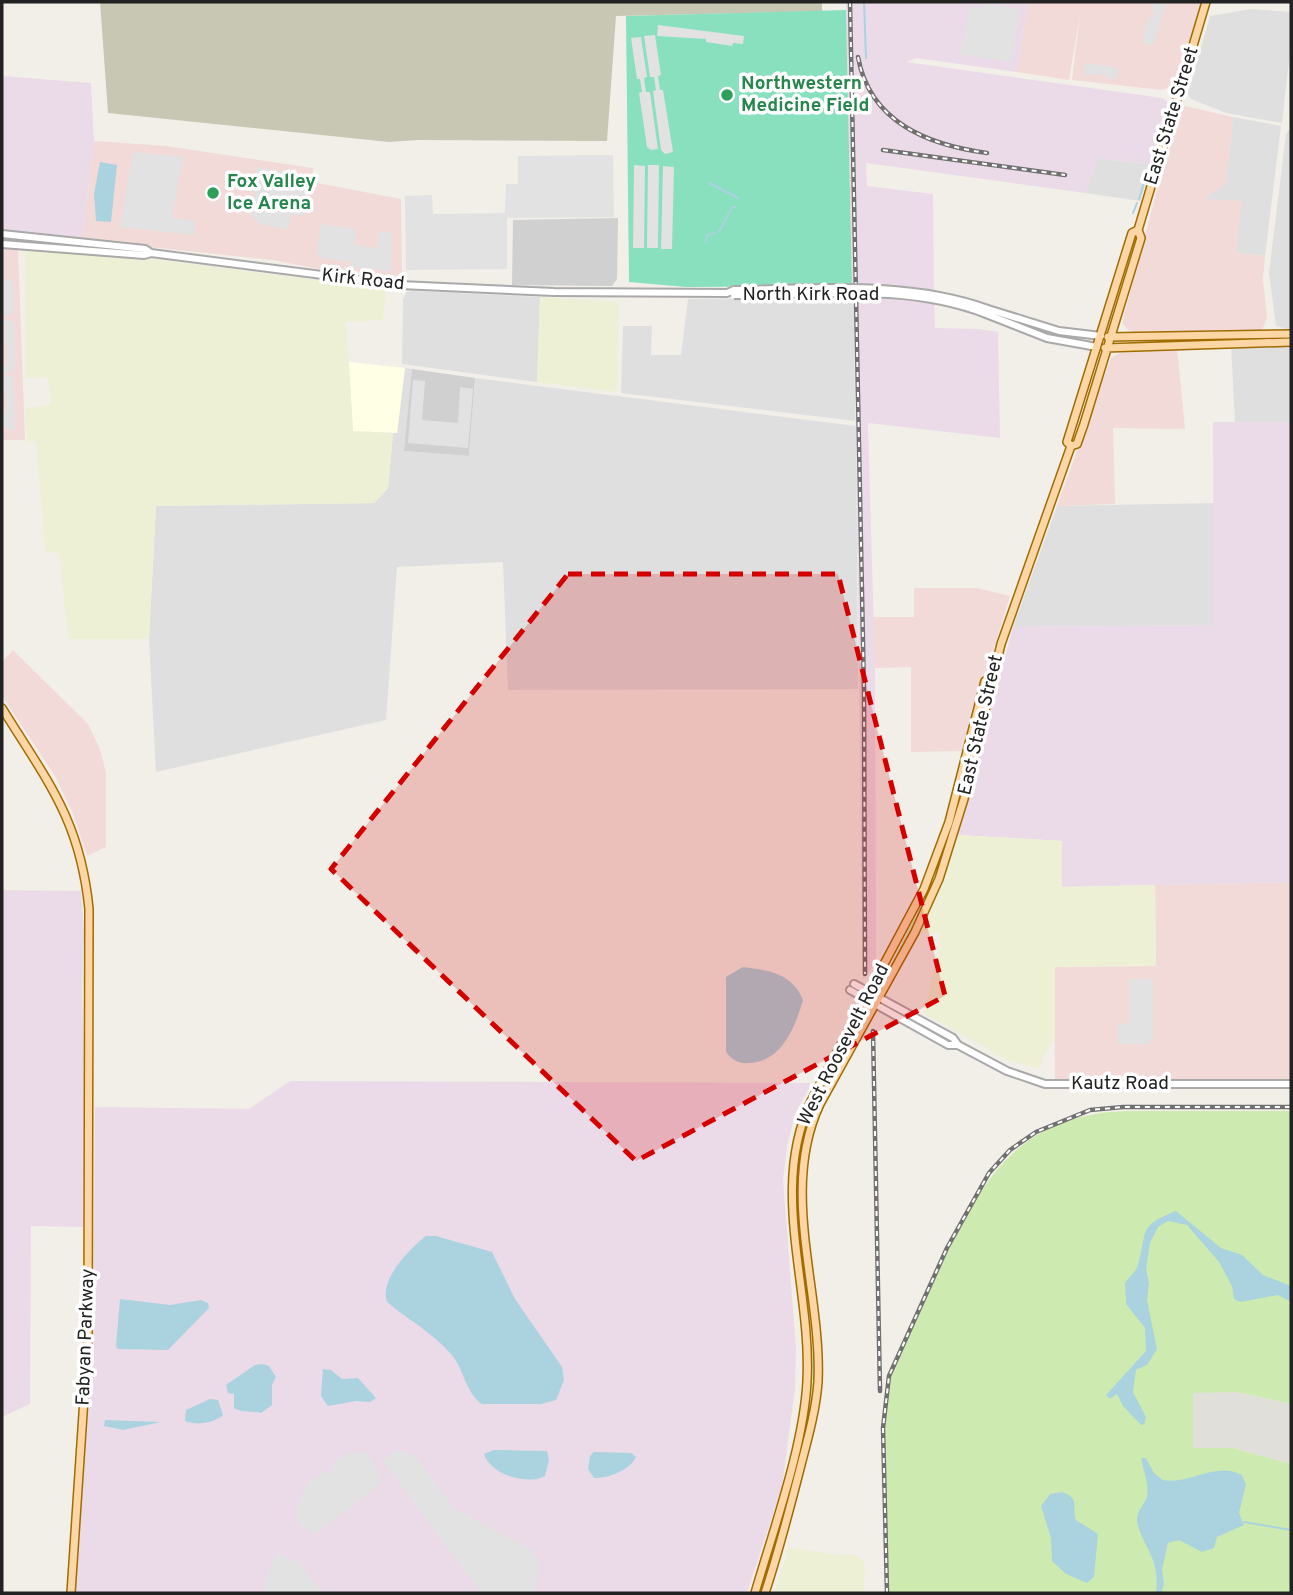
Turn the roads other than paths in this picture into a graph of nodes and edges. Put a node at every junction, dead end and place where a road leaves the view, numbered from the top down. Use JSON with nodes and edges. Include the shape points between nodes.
{"nodes":[{"id":1,"x":1206,"y":2,"type":"edge"},
{"id":2,"x":1138,"y":230,"type":"junction"},
{"id":3,"x":2,"y":234,"type":"edge"},
{"id":4,"x":2,"y":244,"type":"edge"},
{"id":5,"x":151,"y":253,"type":"junction"},
{"id":6,"x":732,"y":293,"type":"joint"},
{"id":7,"x":987,"y":311,"type":"junction"},
{"id":8,"x":1291,"y":334,"type":"edge"},
{"id":9,"x":1101,"y":336,"type":"junction"},
{"id":10,"x":1111,"y":337,"type":"junction"},
{"id":11,"x":1291,"y":342,"type":"edge"},
{"id":12,"x":1097,"y":347,"type":"junction"},
{"id":13,"x":1108,"y":348,"type":"junction"},
{"id":14,"x":1071,"y":446,"type":"junction"},
{"id":15,"x":990,"y":678,"type":"junction"},
{"id":16,"x":2,"y":708,"type":"edge"},
{"id":17,"x":852,"y":987,"type":"dead end"},
{"id":18,"x":868,"y":996,"type":"junction"},
{"id":19,"x":877,"y":1001,"type":"junction"},
{"id":20,"x":1291,"y":1083,"type":"edge"},
{"id":21,"x":71,"y":1593,"type":"edge"},
{"id":22,"x":755,"y":1593,"type":"edge"},
{"id":23,"x":765,"y":1593,"type":"edge"}],
"edges":[{"from":1,"to":2,"type":"main road","name":"East State Street"},
{"from":2,"to":9,"type":"main road","name":"East State Street","via":[[1132,233]]},
{"from":2,"to":10,"type":"main road","name":"East State Street","via":[[1141,238]]},
{"from":3,"to":5,"type":"street"},
{"from":4,"to":5,"type":"street","name":"Kirk Road"},
{"from":5,"to":6,"type":"street","name":"Kirk Road","via":[[400,285]]},
{"from":6,"to":7,"type":"street","name":"North Kirk Road","bridge":true,"via":[[903,295]]},
{"from":7,"to":9,"type":"street","name":"North Kirk Road","via":[[1059,331]]},
{"from":7,"to":12,"type":"street","name":"North Kirk Road","via":[[1047,338]]},
{"from":8,"to":10,"type":"main road","name":"North Kirk Road"},
{"from":9,"to":10,"type":"main road","name":"North Kirk Road"},
{"from":9,"to":12,"type":"main road","name":"East State Street"},
{"from":10,"to":13,"type":"main road","name":"East State Street"},
{"from":11,"to":13,"type":"main road","name":"North Kirk Road"},
{"from":12,"to":13,"type":"main road","name":"North Kirk Road"},
{"from":12,"to":14,"type":"main road","name":"East State Street","via":[[1068,442]]},
{"from":13,"to":14,"type":"main road","name":"East State Street","via":[[1077,444]]},
{"from":14,"to":15,"type":"main road","name":"East State Street"},
{"from":15,"to":18,"type":"main road","name":"West Roosevelt Road","via":[[985,681],[939,853],[912,916]]},
{"from":15,"to":19,"type":"main road","name":"East State Street","via":[[993,685],[945,865]]},
{"from":16,"to":21,"type":"main road","name":"Fabyan Parkway","via":[[56,793],[83,866],[90,921],[88,1339]]},
{"from":17,"to":18,"type":"street","name":"Kautz Road"},
{"from":18,"to":19,"type":"street","name":"Kautz Road"},
{"from":18,"to":22,"type":"main road","name":"West Roosevelt Road","via":[[807,1109],[794,1150],[792,1187],[806,1395]]},
{"from":19,"to":20,"type":"street","name":"Kautz Road","via":[[1007,1071],[1045,1084]]},
{"from":19,"to":23,"type":"main road","name":"West Roosevelt Road","via":[[820,1104],[804,1153],[802,1188],[817,1395]]}]}
